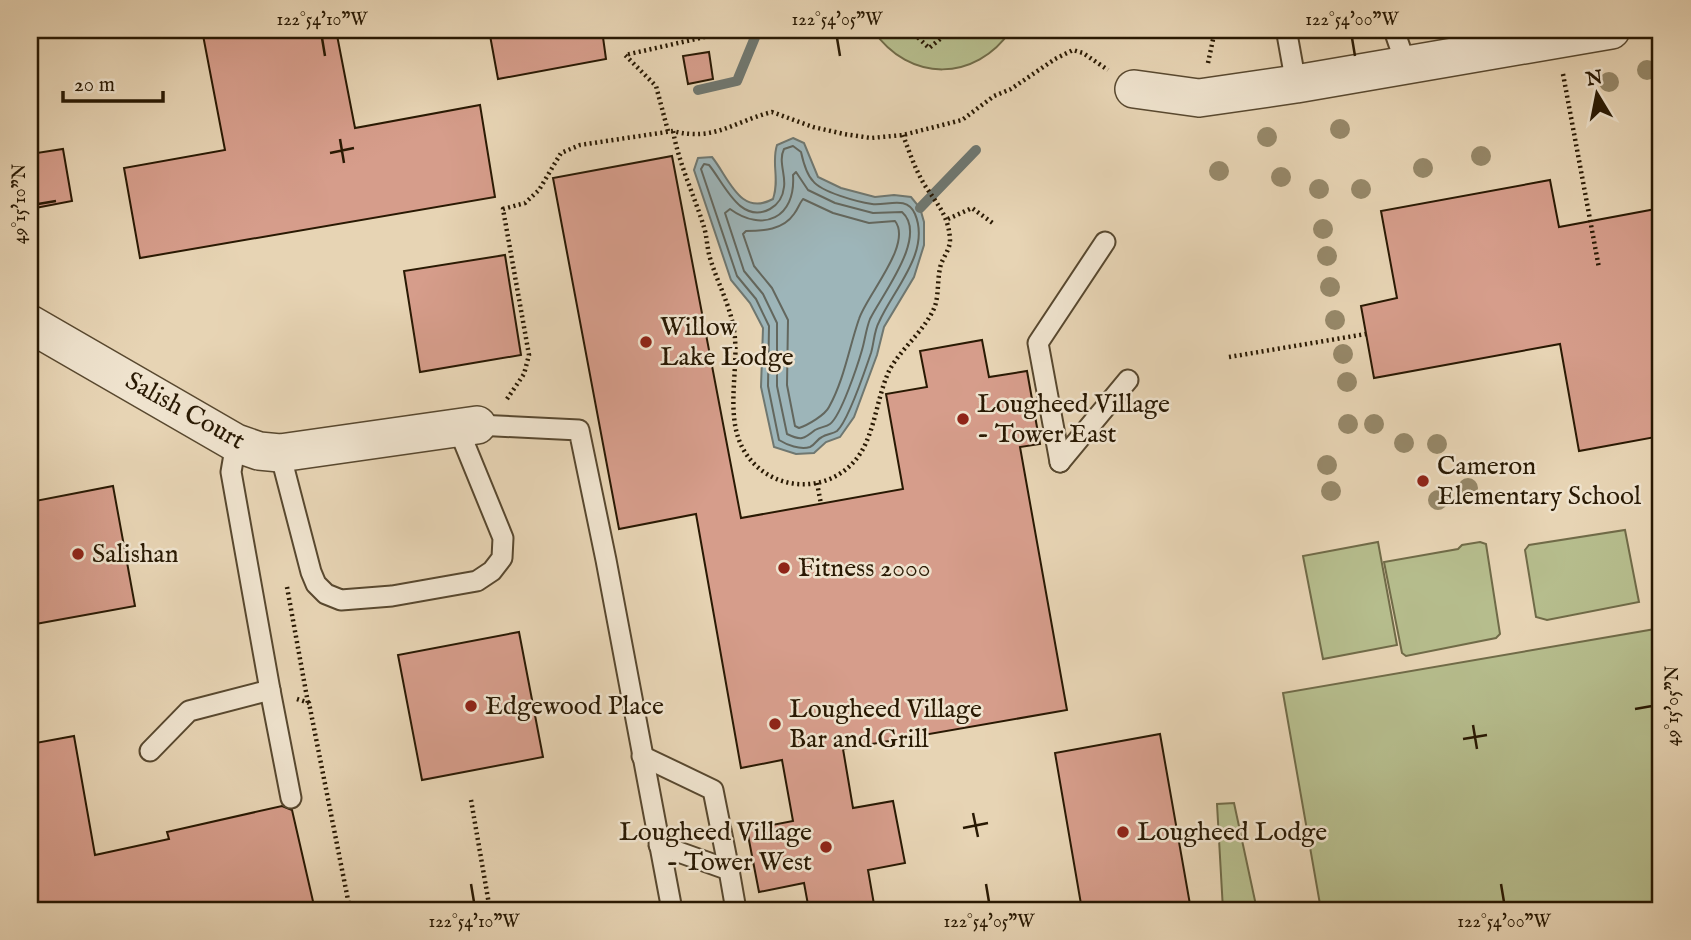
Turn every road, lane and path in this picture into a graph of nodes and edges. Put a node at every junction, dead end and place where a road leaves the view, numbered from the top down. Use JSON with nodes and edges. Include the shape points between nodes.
{"nodes":[{"id":1,"x":721,"y":30,"type":"edge"},
{"id":2,"x":910,"y":30,"type":"edge"},
{"id":3,"x":951,"y":30,"type":"edge"},
{"id":4,"x":1215,"y":30,"type":"edge"},
{"id":5,"x":1289,"y":30,"type":"edge"},
{"id":6,"x":1394,"y":30,"type":"edge"},
{"id":7,"x":1611,"y":30,"type":"edge"},
{"id":8,"x":1561,"y":63,"type":"dead end"},
{"id":9,"x":1208,"y":64,"type":"dead end"},
{"id":10,"x":1406,"y":65,"type":"junction"},
{"id":11,"x":1296,"y":84,"type":"junction"},
{"id":12,"x":1134,"y":89,"type":"joint"},
{"id":13,"x":671,"y":131,"type":"junction"},
{"id":14,"x":903,"y":135,"type":"junction"},
{"id":15,"x":948,"y":219,"type":"junction"},
{"id":16,"x":993,"y":223,"type":"dead end"},
{"id":17,"x":1105,"y":242,"type":"dead end"},
{"id":18,"x":1599,"y":268,"type":"dead end"},
{"id":19,"x":30,"y":324,"type":"edge"},
{"id":20,"x":1366,"y":334,"type":"dead end"},
{"id":21,"x":1229,"y":357,"type":"dead end"},
{"id":22,"x":1128,"y":380,"type":"dead end"},
{"id":23,"x":468,"y":426,"type":"junction"},
{"id":24,"x":236,"y":443,"type":"junction"},
{"id":25,"x":279,"y":453,"type":"junction"},
{"id":26,"x":817,"y":483,"type":"junction"},
{"id":27,"x":821,"y":504,"type":"dead end"},
{"id":28,"x":284,"y":574,"type":"dead end"},
{"id":29,"x":270,"y":690,"type":"junction"},
{"id":30,"x":309,"y":703,"type":"junction"},
{"id":31,"x":150,"y":751,"type":"dead end"},
{"id":32,"x":642,"y":755,"type":"junction"},
{"id":33,"x":291,"y":798,"type":"dead end"},
{"id":34,"x":471,"y":800,"type":"dead end"},
{"id":35,"x":659,"y":845,"type":"junction"},
{"id":36,"x":729,"y":870,"type":"junction"},
{"id":37,"x":350,"y":910,"type":"edge"},
{"id":38,"x":490,"y":910,"type":"edge"},
{"id":39,"x":672,"y":910,"type":"edge"},
{"id":40,"x":736,"y":910,"type":"edge"}],
"edges":[{"from":1,"to":13,"type":"path","via":[[625,55],[656,86]]},
{"from":2,"to":3,"type":"path","via":[[929,48]]},
{"from":4,"to":9,"type":"path"},
{"from":5,"to":11,"type":"lane"},
{"from":6,"to":10,"type":"lane"},
{"from":7,"to":10,"type":"street"},
{"from":8,"to":18,"type":"path"},
{"from":10,"to":11,"type":"street"},
{"from":11,"to":12,"type":"street","via":[[1199,98]]},
{"from":12,"to":14,"type":"path","via":[[1073,50],[962,120]]},
{"from":13,"to":14,"type":"path","via":[[714,133],[772,112],[844,134],[871,138]]},
{"from":13,"to":23,"type":"path","via":[[580,145],[561,153],[539,190],[525,202],[503,209],[529,355],[510,396]]},
{"from":13,"to":26,"type":"path","via":[[729,310],[735,338],[734,423],[739,443],[765,475],[788,485]]},
{"from":14,"to":15,"type":"path","via":[[923,183]]},
{"from":15,"to":16,"type":"path","via":[[972,208]]},
{"from":15,"to":26,"type":"path","via":[[951,242],[941,264],[936,304],[888,372],[863,449],[844,470]]},
{"from":17,"to":22,"type":"lane","via":[[1038,343],[1060,462]]},
{"from":19,"to":24,"type":"street","name":"Salish Court"},
{"from":20,"to":21,"type":"path"},
{"from":23,"to":25,"type":"street","name":"Salish Court"},
{"from":23,"to":25,"type":"lane","via":[[503,538],[502,558],[477,581],[392,596],[341,600],[316,584]]},
{"from":23,"to":32,"type":"lane","via":[[579,430]]},
{"from":24,"to":25,"type":"street","name":"Salish Court"},
{"from":24,"to":29,"type":"lane","via":[[232,472]]},
{"from":26,"to":27,"type":"path"},
{"from":28,"to":30,"type":"path"},
{"from":29,"to":30,"type":"path"},
{"from":29,"to":31,"type":"lane","via":[[189,711]]},
{"from":29,"to":33,"type":"lane"},
{"from":30,"to":37,"type":"path"},
{"from":32,"to":35,"type":"lane"},
{"from":32,"to":36,"type":"lane","via":[[713,790]]},
{"from":34,"to":38,"type":"path"},
{"from":35,"to":36,"type":"lane"},
{"from":35,"to":39,"type":"lane"},
{"from":36,"to":40,"type":"lane"}]}
